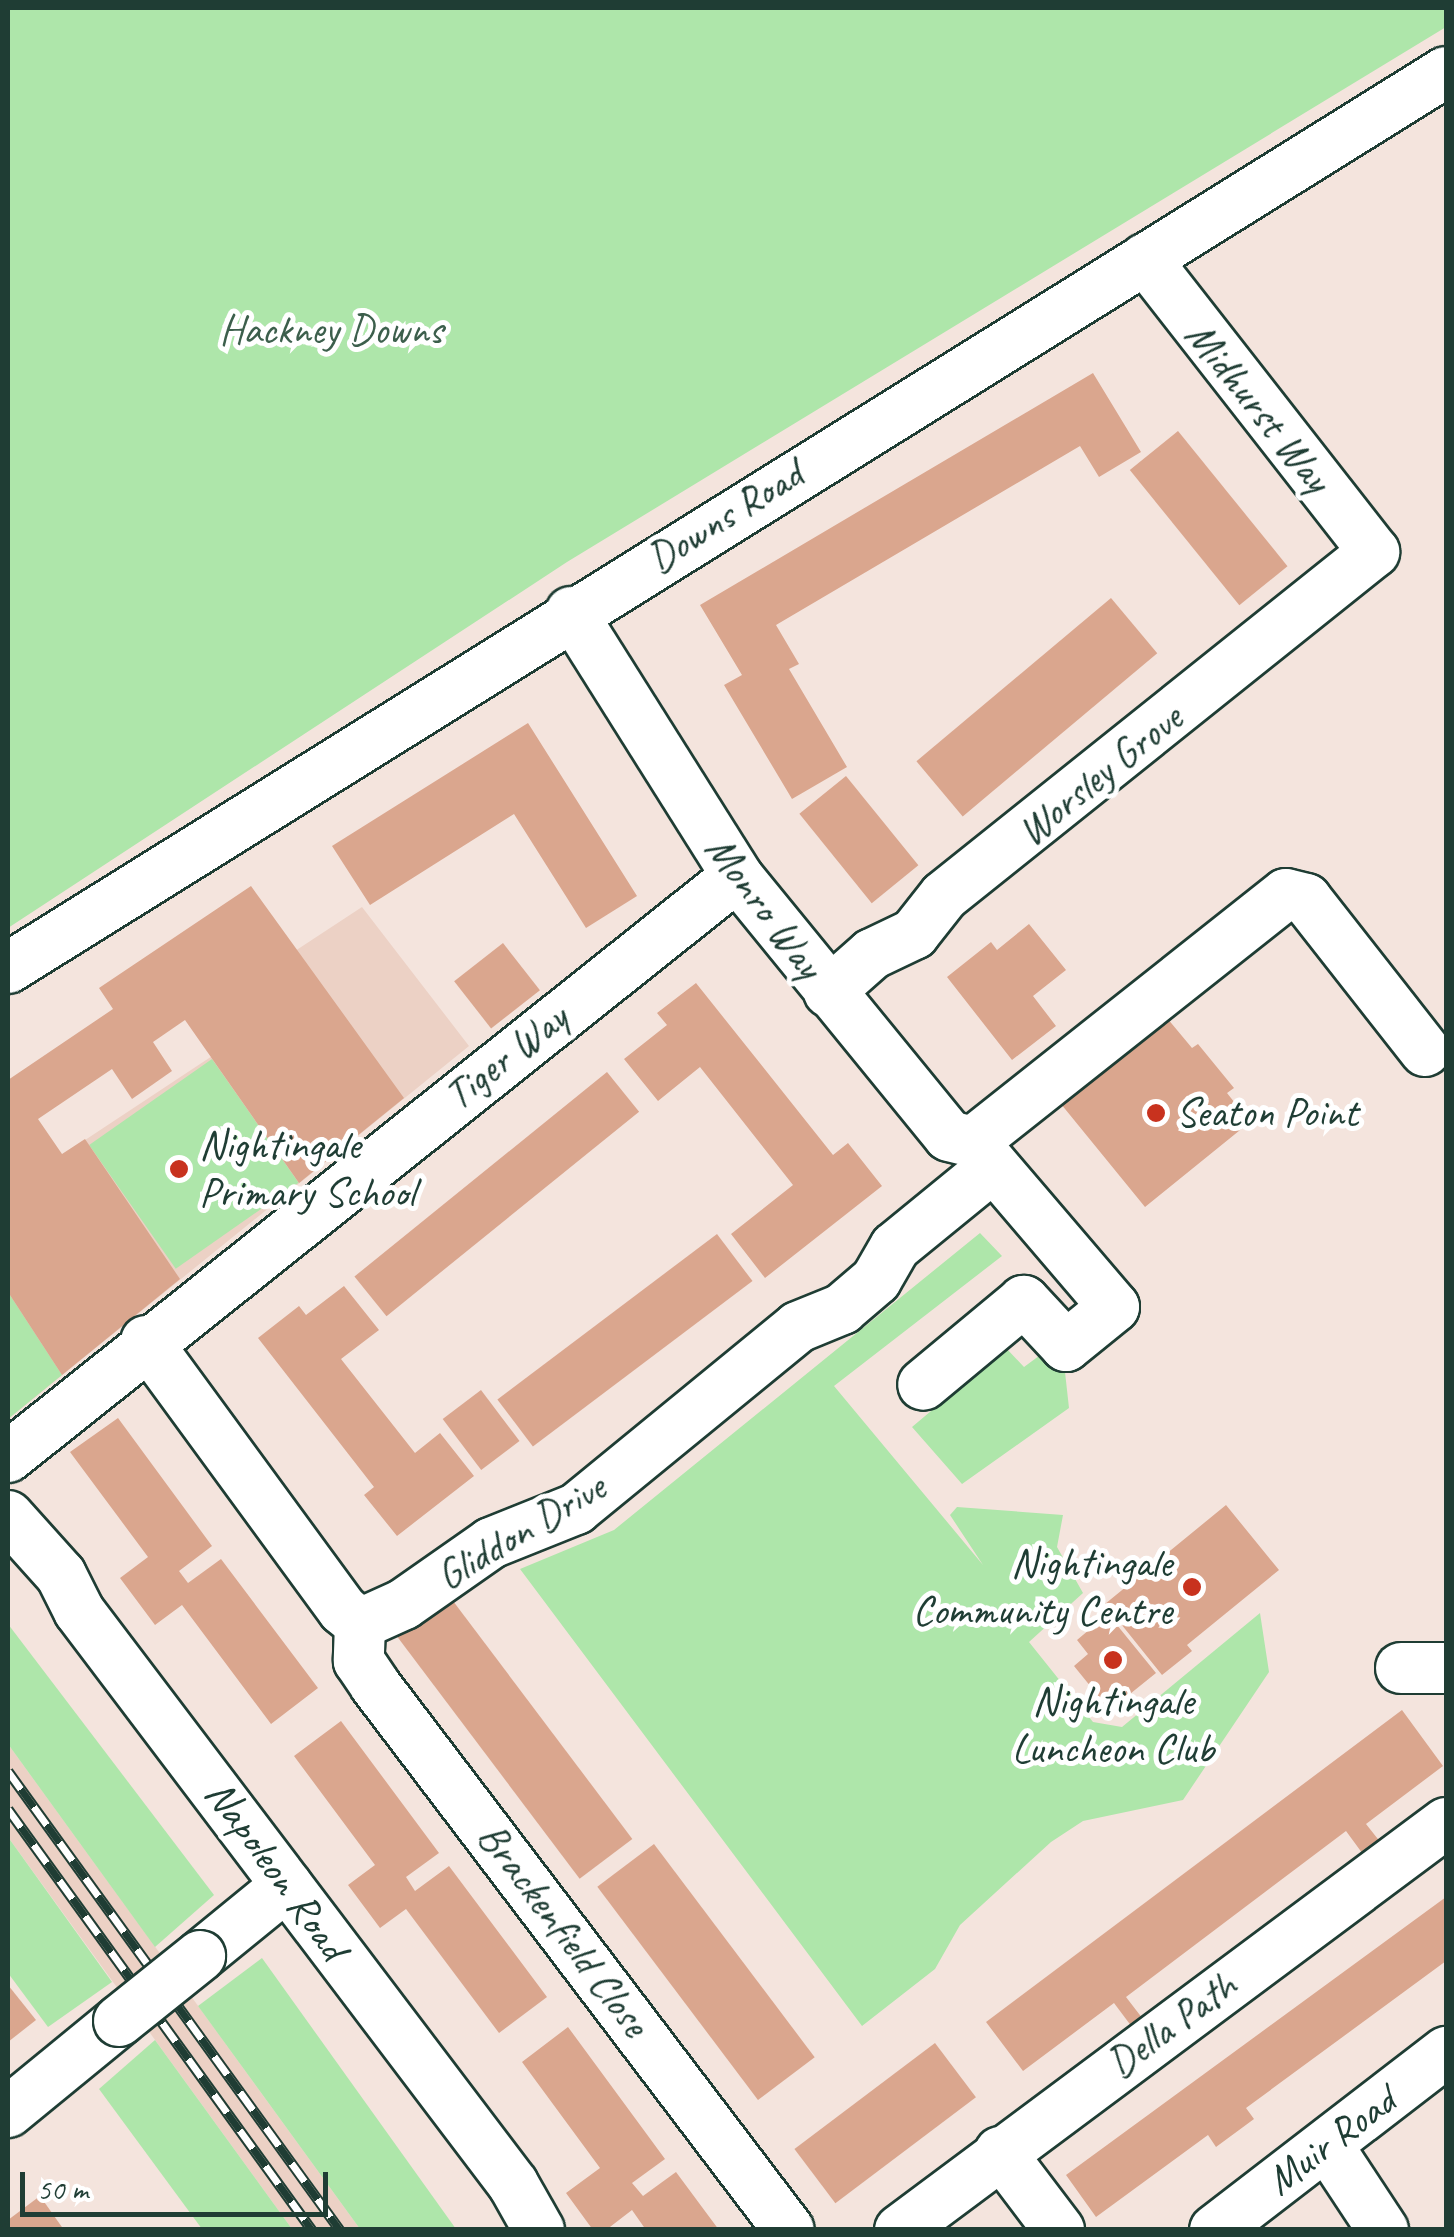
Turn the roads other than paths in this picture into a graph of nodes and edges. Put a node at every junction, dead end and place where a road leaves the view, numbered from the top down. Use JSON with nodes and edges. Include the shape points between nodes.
{"nodes":[{"id":1,"x":1446,"y":72,"type":"edge"},
{"id":2,"x":1145,"y":259,"type":"junction"},
{"id":3,"x":1374,"y":552,"type":"joint"},
{"id":4,"x":571,"y":612,"type":"junction"},
{"id":5,"x":736,"y":876,"type":"junction"},
{"id":6,"x":8,"y":968,"type":"edge"},
{"id":7,"x":828,"y":992,"type":"junction"},
{"id":8,"x":1425,"y":1051,"type":"dead end"},
{"id":9,"x":982,"y":1155,"type":"junction"},
{"id":10,"x":146,"y":1341,"type":"junction"},
{"id":11,"x":923,"y":1385,"type":"dead end"},
{"id":12,"x":25,"y":1442,"type":"edge"},
{"id":13,"x":12,"y":1534,"type":"edge"},
{"id":14,"x":360,"y":1624,"type":"junction"},
{"id":15,"x":1446,"y":1822,"type":"edge"},
{"id":16,"x":287,"y":1884,"type":"junction"},
{"id":17,"x":1444,"y":2061,"type":"edge"},
{"id":18,"x":8,"y":2112,"type":"edge"},
{"id":19,"x":1327,"y":2145,"type":"junction"},
{"id":20,"x":1000,"y":2152,"type":"junction"},
{"id":21,"x":534,"y":2228,"type":"edge"},
{"id":22,"x":789,"y":2230,"type":"edge"},
{"id":23,"x":900,"y":2230,"type":"edge"},
{"id":24,"x":1060,"y":2230,"type":"edge"},
{"id":25,"x":1215,"y":2230,"type":"edge"},
{"id":26,"x":1383,"y":2230,"type":"edge"}],
"edges":[{"from":1,"to":2,"type":"street","name":"Downs Road"},
{"from":2,"to":3,"type":"street","name":"Midhurst Way"},
{"from":2,"to":4,"type":"street","name":"Downs Road"},
{"from":3,"to":7,"type":"street","name":"Worsley Grove","via":[[990,866],[944,896],[914,934],[872,954]]},
{"from":4,"to":5,"type":"street","name":"Monro Way"},
{"from":4,"to":6,"type":"street","name":"Downs Road"},
{"from":5,"to":7,"type":"street","name":"Monro Way"},
{"from":5,"to":10,"type":"street","name":"Tiger Way"},
{"from":7,"to":9,"type":"street","name":"Monro Way","via":[[949,1136]]},
{"from":8,"to":9,"type":"street","name":"Gliddon Drive","via":[[1306,899],[1286,894]]},
{"from":9,"to":11,"type":"street","name":"Monro Way","via":[[1114,1308],[1066,1346],[1024,1301]]},
{"from":9,"to":14,"type":"street","name":"Gliddon Drive","via":[[895,1247],[876,1280],[842,1309],[798,1327],[576,1509],[491,1544],[392,1612]]},
{"from":10,"to":12,"type":"street","name":"Tiger Way"},
{"from":10,"to":14,"type":"street","via":[[343,1610]]},
{"from":13,"to":16,"type":"street","name":"Napoleon Road","via":[[52,1563],[79,1611]]},
{"from":14,"to":22,"type":"street","name":"Brackenfield Close","via":[[359,1661]]},
{"from":15,"to":20,"type":"street","name":"Della Path"},
{"from":16,"to":18,"type":"street","bridge":true},
{"from":16,"to":21,"type":"street","name":"Napoleon Road","via":[[513,2184]]},
{"from":17,"to":19,"type":"street","name":"Muir Road"},
{"from":19,"to":25,"type":"street","name":"Muir Road"},
{"from":19,"to":26,"type":"street"},
{"from":20,"to":23,"type":"street","name":"Della Path"},
{"from":20,"to":24,"type":"street"}]}
